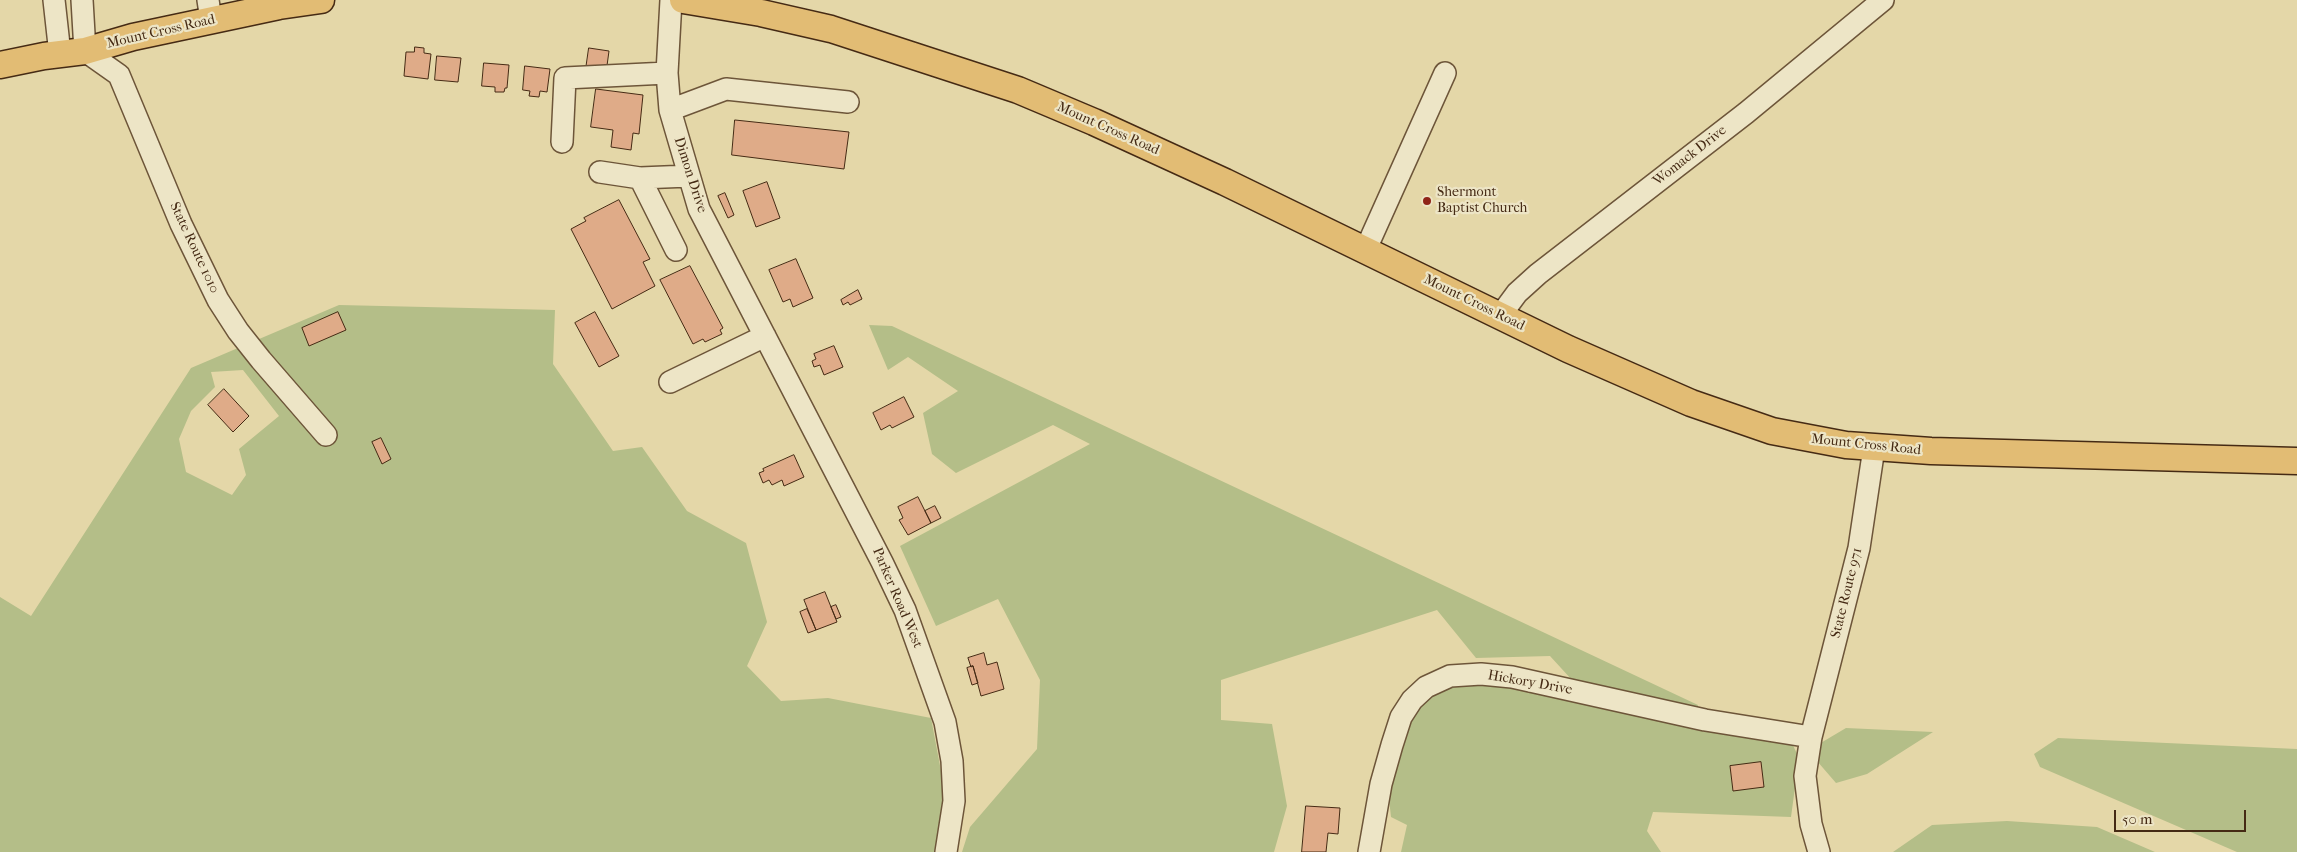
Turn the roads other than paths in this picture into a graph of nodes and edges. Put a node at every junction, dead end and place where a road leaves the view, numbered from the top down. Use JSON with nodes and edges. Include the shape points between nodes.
{"nodes":[{"id":1,"x":54,"y":0,"type":"edge"},
{"id":2,"x":82,"y":0,"type":"edge"},
{"id":3,"x":321,"y":0,"type":"edge"},
{"id":4,"x":671,"y":0,"type":"edge"},
{"id":5,"x":683,"y":0,"type":"edge"},
{"id":6,"x":1884,"y":0,"type":"edge"},
{"id":7,"x":279,"y":3,"type":"edge"},
{"id":8,"x":209,"y":10,"type":"edge"},
{"id":9,"x":72,"y":52,"type":"junction"},
{"id":10,"x":0,"y":65,"type":"edge"},
{"id":11,"x":667,"y":73,"type":"junction"},
{"id":12,"x":1444,"y":73,"type":"dead end"},
{"id":13,"x":848,"y":102,"type":"dead end"},
{"id":14,"x":670,"y":110,"type":"junction"},
{"id":15,"x":562,"y":142,"type":"dead end"},
{"id":16,"x":600,"y":172,"type":"dead end"},
{"id":17,"x":689,"y":176,"type":"junction"},
{"id":18,"x":640,"y":178,"type":"junction"},
{"id":19,"x":676,"y":250,"type":"dead end"},
{"id":20,"x":1365,"y":251,"type":"junction"},
{"id":21,"x":1500,"y":316,"type":"junction"},
{"id":22,"x":765,"y":336,"type":"junction"},
{"id":23,"x":778,"y":362,"type":"joint"},
{"id":24,"x":670,"y":382,"type":"dead end"},
{"id":25,"x":326,"y":435,"type":"dead end"},
{"id":26,"x":1874,"y":448,"type":"junction"},
{"id":27,"x":2297,"y":461,"type":"edge"},
{"id":28,"x":1811,"y":737,"type":"junction"},
{"id":29,"x":946,"y":852,"type":"edge"},
{"id":30,"x":1369,"y":852,"type":"edge"},
{"id":31,"x":1819,"y":852,"type":"edge"}],
"edges":[{"from":1,"to":9,"type":"street"},
{"from":2,"to":9,"type":"street"},
{"from":3,"to":7,"type":"main road","name":"Mount Cross Road"},
{"from":4,"to":11,"type":"street","name":"Dimon Drive"},
{"from":5,"to":20,"type":"main road","name":"Mount Cross Road","via":[[831,28],[1018,90],[1199,170]]},
{"from":6,"to":21,"type":"street","name":"Womack Drive","via":[[1538,274],[1517,293]]},
{"from":7,"to":8,"type":"main road","name":"Mount Cross Road"},
{"from":8,"to":9,"type":"main road","name":"Mount Cross Road","via":[[133,37]]},
{"from":9,"to":10,"type":"main road","name":"Mount Cross Road"},
{"from":9,"to":25,"type":"street","name":"State Route 1010","via":[[119,75],[181,224],[218,300],[261,360]]},
{"from":11,"to":14,"type":"street","name":"Dimon Drive"},
{"from":11,"to":15,"type":"street","via":[[565,78]]},
{"from":12,"to":20,"type":"street"},
{"from":13,"to":14,"type":"street","via":[[726,89]]},
{"from":14,"to":17,"type":"street","name":"Dimon Drive"},
{"from":16,"to":18,"type":"street"},
{"from":17,"to":18,"type":"street"},
{"from":17,"to":22,"type":"street","name":"Dimon Drive","via":[[699,209]]},
{"from":18,"to":19,"type":"street"},
{"from":20,"to":21,"type":"main road","name":"Mount Cross Road"},
{"from":21,"to":26,"type":"main road","name":"Mount Cross Road","via":[[1691,403],[1772,431],[1813,441]]},
{"from":22,"to":23,"type":"street","name":"Dimon Drive"},
{"from":22,"to":24,"type":"street"},
{"from":23,"to":29,"type":"street","name":"Parker Road West","via":[[886,570],[945,722],[952,761],[954,801]]},
{"from":26,"to":27,"type":"main road","name":"Mount Cross Road"},
{"from":26,"to":28,"type":"street","name":"State Route 971","via":[[1859,548]]},
{"from":28,"to":30,"type":"street","name":"Hickory Drive","via":[[1705,720],[1512,677],[1450,676],[1426,687],[1401,716],[1381,784]]},
{"from":28,"to":31,"type":"street","name":"State Route 971","via":[[1805,790]]}]}
